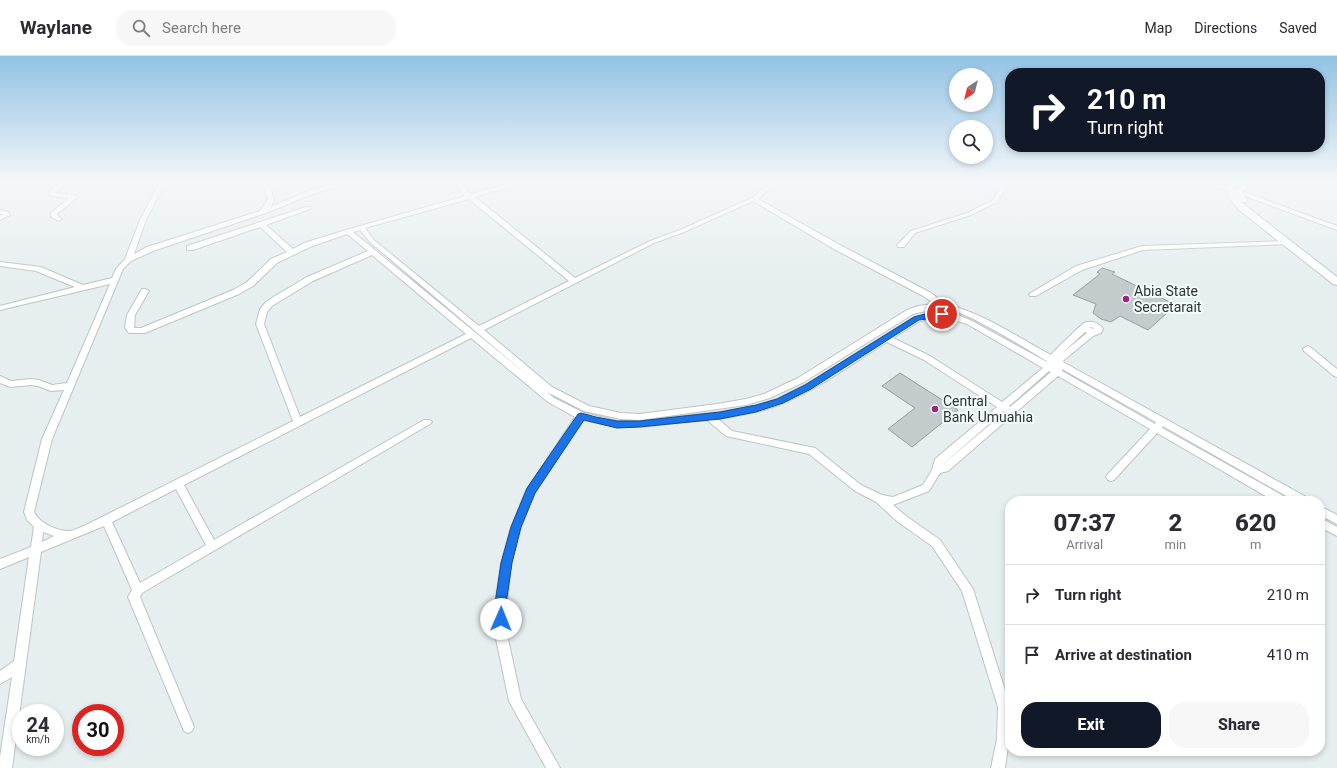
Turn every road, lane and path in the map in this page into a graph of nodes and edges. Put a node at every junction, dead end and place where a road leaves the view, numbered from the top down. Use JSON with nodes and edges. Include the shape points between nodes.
{"nodes":[{"id":1,"x":53,"y":215,"type":"edge"},
{"id":2,"x":146,"y":215,"type":"edge"},
{"id":3,"x":253,"y":215,"type":"edge"},
{"id":4,"x":287,"y":215,"type":"edge"},
{"id":5,"x":404,"y":215,"type":"edge"},
{"id":6,"x":493,"y":215,"type":"edge"},
{"id":7,"x":717,"y":215,"type":"edge"},
{"id":8,"x":782,"y":215,"type":"edge"},
{"id":9,"x":965,"y":215,"type":"edge"},
{"id":10,"x":1251,"y":215,"type":"edge"},
{"id":11,"x":1260,"y":215,"type":"edge"},
{"id":12,"x":1304,"y":215,"type":"edge"},
{"id":13,"x":59,"y":218,"type":"dead end"},
{"id":14,"x":261,"y":224,"type":"junction"},
{"id":15,"x":361,"y":227,"type":"junction"},
{"id":16,"x":1337,"y":228,"type":"edge"},
{"id":17,"x":348,"y":231,"type":"junction"},
{"id":18,"x":1287,"y":243,"type":"junction"},
{"id":19,"x":901,"y":246,"type":"dead end"},
{"id":20,"x":190,"y":248,"type":"dead end"},
{"id":21,"x":292,"y":252,"type":"junction"},
{"id":22,"x":373,"y":252,"type":"junction"},
{"id":23,"x":128,"y":259,"type":"junction"},
{"id":24,"x":0,"y":264,"type":"edge"},
{"id":25,"x":1337,"y":275,"type":"edge"},
{"id":26,"x":409,"y":277,"type":"junction"},
{"id":27,"x":115,"y":280,"type":"junction"},
{"id":28,"x":574,"y":281,"type":"junction"},
{"id":29,"x":1337,"y":282,"type":"edge"},
{"id":30,"x":83,"y":288,"type":"junction"},
{"id":31,"x":145,"y":291,"type":"dead end"},
{"id":32,"x":1032,"y":294,"type":"dead end"},
{"id":33,"x":0,"y":308,"type":"edge"},
{"id":34,"x":940,"y":310,"type":"junction"},
{"id":35,"x":474,"y":332,"type":"junction"},
{"id":36,"x":886,"y":338,"type":"junction"},
{"id":37,"x":1307,"y":349,"type":"dead end"},
{"id":38,"x":1054,"y":365,"type":"junction"},
{"id":39,"x":518,"y":368,"type":"junction"},
{"id":40,"x":1337,"y":374,"type":"edge"},
{"id":41,"x":0,"y":379,"type":"edge"},
{"id":42,"x":70,"y":386,"type":"junction"},
{"id":43,"x":1007,"y":409,"type":"junction"},
{"id":44,"x":581,"y":416,"type":"junction"},
{"id":45,"x":710,"y":417,"type":"junction"},
{"id":46,"x":427,"y":422,"type":"dead end"},
{"id":47,"x":298,"y":423,"type":"junction"},
{"id":48,"x":1159,"y":425,"type":"junction"},
{"id":49,"x":1111,"y":477,"type":"dead end"},
{"id":50,"x":178,"y":484,"type":"junction"},
{"id":51,"x":1275,"y":496,"type":"edge"},
{"id":52,"x":1294,"y":496,"type":"edge"},
{"id":53,"x":880,"y":499,"type":"junction"},
{"id":54,"x":1325,"y":513,"type":"edge"},
{"id":55,"x":106,"y":520,"type":"junction"},
{"id":56,"x":1337,"y":520,"type":"edge"},
{"id":57,"x":1325,"y":525,"type":"edge"},
{"id":58,"x":39,"y":526,"type":"junction"},
{"id":59,"x":1337,"y":532,"type":"edge"},
{"id":60,"x":68,"y":535,"type":"junction"},
{"id":61,"x":212,"y":546,"type":"junction"},
{"id":62,"x":36,"y":549,"type":"junction"},
{"id":63,"x":0,"y":564,"type":"edge"},
{"id":64,"x":138,"y":590,"type":"junction"},
{"id":65,"x":20,"y":664,"type":"junction"},
{"id":66,"x":0,"y":678,"type":"edge"},
{"id":67,"x":1005,"y":699,"type":"edge"},
{"id":68,"x":1005,"y":722,"type":"edge"},
{"id":69,"x":188,"y":727,"type":"dead end"},
{"id":70,"x":5,"y":768,"type":"edge"},
{"id":71,"x":553,"y":768,"type":"edge"},
{"id":72,"x":998,"y":768,"type":"edge"}],
"edges":[{"from":1,"to":13,"type":"street"},
{"from":2,"to":23,"type":"street"},
{"from":3,"to":23,"type":"street","via":[[150,249]]},
{"from":4,"to":14,"type":"street"},
{"from":5,"to":15,"type":"street"},
{"from":6,"to":28,"type":"street"},
{"from":7,"to":28,"type":"street","via":[[682,232],[652,242]]},
{"from":8,"to":34,"type":"street","via":[[928,295],[937,302]]},
{"from":9,"to":19,"type":"street","via":[[913,232]]},
{"from":10,"to":18,"type":"street"},
{"from":11,"to":25,"type":"street"},
{"from":12,"to":16,"type":"street"},
{"from":14,"to":20,"type":"street"},
{"from":14,"to":21,"type":"street"},
{"from":15,"to":17,"type":"street"},
{"from":15,"to":26,"type":"street","via":[[372,242]]},
{"from":17,"to":21,"type":"street"},
{"from":17,"to":22,"type":"street"},
{"from":18,"to":29,"type":"street"},
{"from":18,"to":32,"type":"street","via":[[1142,248],[1079,268]]},
{"from":21,"to":31,"type":"street","via":[[274,262],[250,284],[236,292],[142,331],[132,331],[129,328],[131,315]]},
{"from":22,"to":26,"type":"street"},
{"from":22,"to":47,"type":"street","via":[[310,279],[274,301],[264,311],[260,324]]},
{"from":23,"to":27,"type":"street"},
{"from":24,"to":30,"type":"street","via":[[38,269]]},
{"from":26,"to":35,"type":"street"},
{"from":27,"to":30,"type":"street"},
{"from":27,"to":42,"type":"street"},
{"from":28,"to":35,"type":"street"},
{"from":30,"to":33,"type":"street"},
{"from":34,"to":36,"type":"street","via":[[917,318]]},
{"from":34,"to":38,"type":"street","via":[[960,317]]},
{"from":34,"to":39,"type":"street","via":[[920,308],[910,312],[787,387],[767,396],[717,407],[640,417],[600,413],[587,410],[561,396]]},
{"from":35,"to":39,"type":"street"},
{"from":35,"to":47,"type":"street"},
{"from":36,"to":43,"type":"street","via":[[928,358]]},
{"from":36,"to":45,"type":"street","via":[[808,387],[780,401]]},
{"from":37,"to":40,"type":"street"},
{"from":38,"to":38,"type":"street","via":[[1090,334],[1096,332],[1099,329],[1096,325],[1085,326]]},
{"from":38,"to":43,"type":"street"},
{"from":38,"to":48,"type":"street"},
{"from":39,"to":44,"type":"street","via":[[551,400]]},
{"from":41,"to":42,"type":"street","via":[[10,384],[31,382],[51,388]]},
{"from":42,"to":58,"type":"street","via":[[47,439],[29,512],[30,517]]},
{"from":43,"to":53,"type":"street","via":[[945,468],[937,470],[926,488],[893,502]]},
{"from":44,"to":45,"type":"street","via":[[617,424]]},
{"from":44,"to":71,"type":"street","via":[[531,491],[516,527],[508,556],[500,604],[501,634],[515,701]]},
{"from":45,"to":53,"type":"street","via":[[729,434],[812,451],[858,488]]},
{"from":46,"to":61,"type":"street"},
{"from":47,"to":50,"type":"street"},
{"from":48,"to":49,"type":"street"},
{"from":48,"to":51,"type":"street"},
{"from":48,"to":52,"type":"street"},
{"from":50,"to":55,"type":"street"},
{"from":50,"to":61,"type":"street"},
{"from":53,"to":67,"type":"street","via":[[902,519],[936,543],[967,588]]},
{"from":54,"to":56,"type":"street"},
{"from":55,"to":60,"type":"street"},
{"from":55,"to":64,"type":"street"},
{"from":57,"to":59,"type":"street"},
{"from":58,"to":60,"type":"street"},
{"from":58,"to":62,"type":"street"},
{"from":60,"to":62,"type":"street"},
{"from":61,"to":64,"type":"street"},
{"from":62,"to":63,"type":"street"},
{"from":62,"to":65,"type":"street"},
{"from":64,"to":69,"type":"street","via":[[134,597]]},
{"from":65,"to":66,"type":"street"},
{"from":65,"to":70,"type":"street"},
{"from":68,"to":72,"type":"street"}]}
